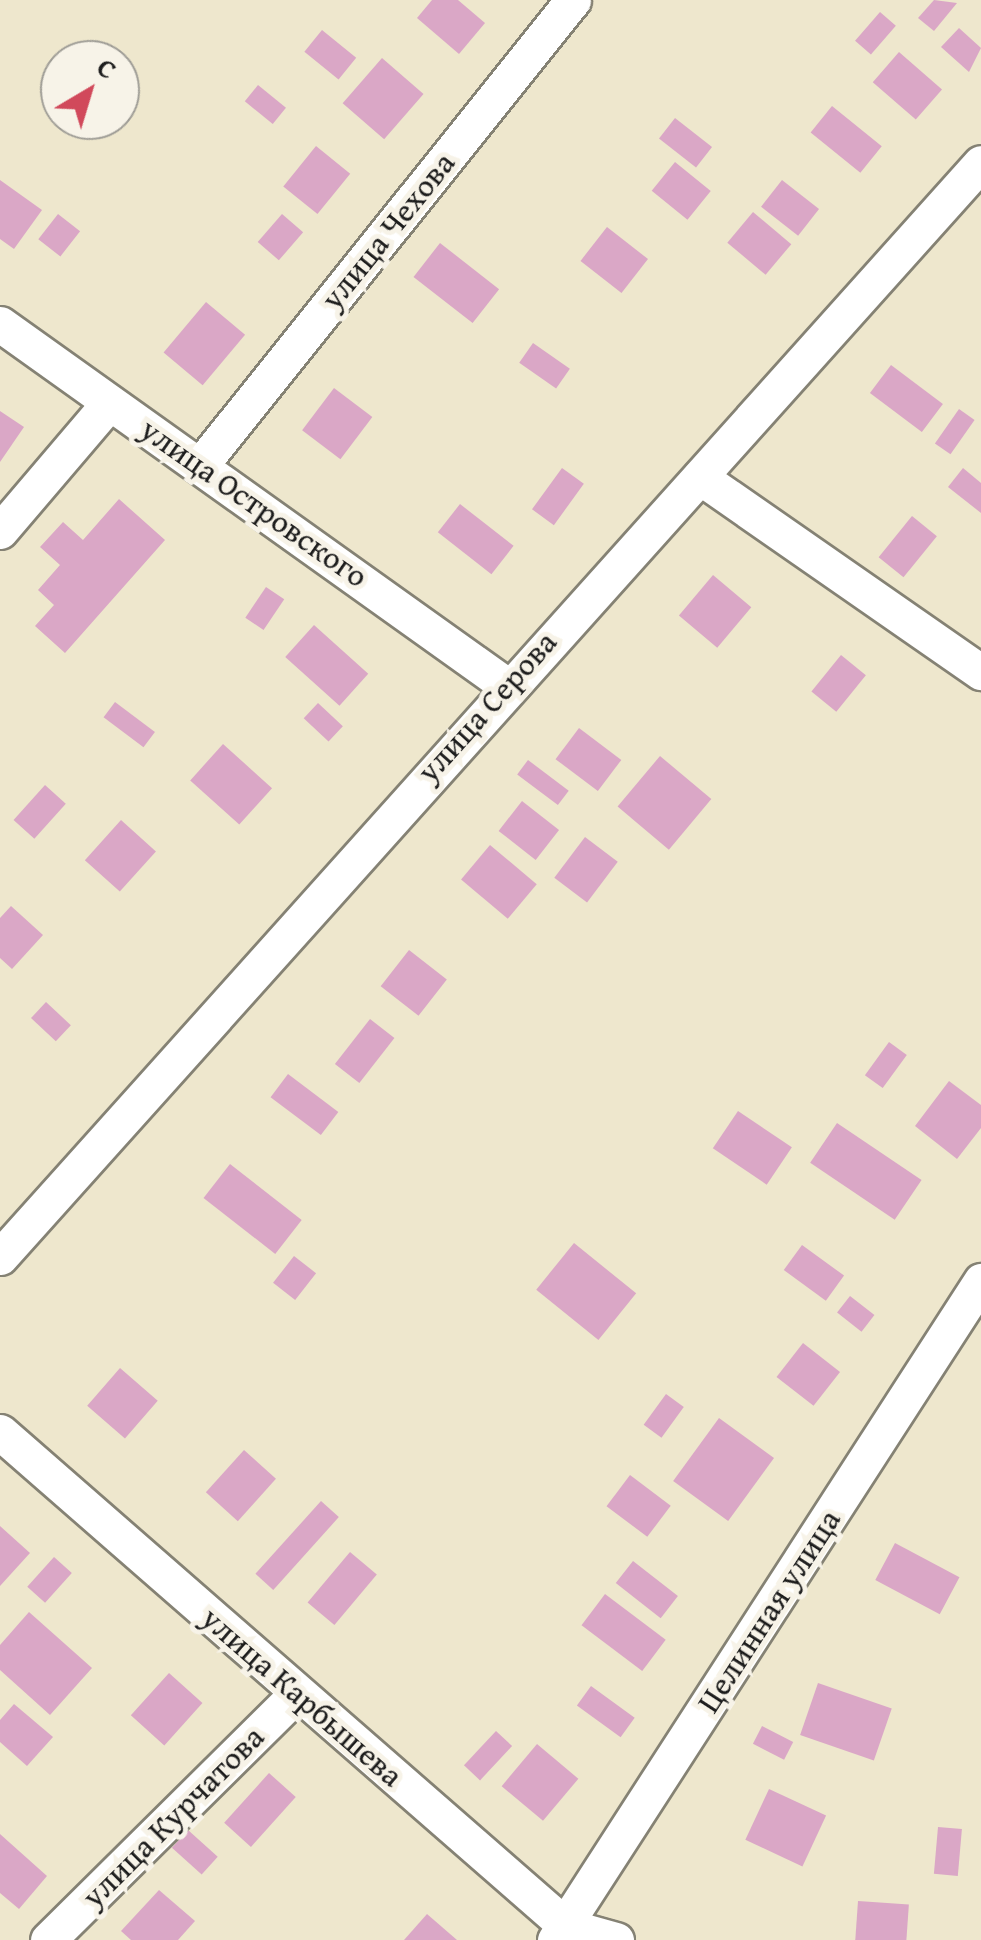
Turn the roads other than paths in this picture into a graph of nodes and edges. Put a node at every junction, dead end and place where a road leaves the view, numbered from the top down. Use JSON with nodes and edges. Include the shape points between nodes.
{"nodes":[{"id":1,"x":574,"y":0,"type":"edge"},
{"id":2,"x":981,"y":163,"type":"edge"},
{"id":3,"x":0,"y":324,"type":"edge"},
{"id":4,"x":108,"y":403,"type":"junction"},
{"id":5,"x":203,"y":462,"type":"junction"},
{"id":6,"x":700,"y":477,"type":"junction"},
{"id":7,"x":0,"y":530,"type":"edge"},
{"id":8,"x":981,"y":672,"type":"edge"},
{"id":9,"x":506,"y":685,"type":"junction"},
{"id":10,"x":0,"y":1257,"type":"edge"},
{"id":11,"x":981,"y":1280,"type":"edge"},
{"id":12,"x":0,"y":1432,"type":"edge"},
{"id":13,"x":297,"y":1694,"type":"junction"},
{"id":14,"x":561,"y":1933,"type":"edge"},
{"id":15,"x":48,"y":1940,"type":"edge"},
{"id":16,"x":616,"y":1940,"type":"edge"}],
"edges":[{"from":1,"to":5,"type":"street","name":"улица Чехова"},
{"from":2,"to":6,"type":"street","name":"улица Серова"},
{"from":3,"to":4,"type":"street","name":"улица Островского"},
{"from":4,"to":5,"type":"street","name":"улица Островского"},
{"from":4,"to":7,"type":"street"},
{"from":5,"to":9,"type":"street","name":"улица Островского"},
{"from":6,"to":8,"type":"street"},
{"from":6,"to":9,"type":"street","name":"улица Серова"},
{"from":9,"to":10,"type":"street","name":"улица Серова"},
{"from":11,"to":14,"type":"street","name":"Целинная улица"},
{"from":12,"to":13,"type":"street","name":"улица Карбышева"},
{"from":13,"to":14,"type":"street","name":"улица Карбышева"},
{"from":13,"to":15,"type":"street","name":"улица Курчатова"},
{"from":14,"to":16,"type":"street","name":"улица Карбышева"}]}
